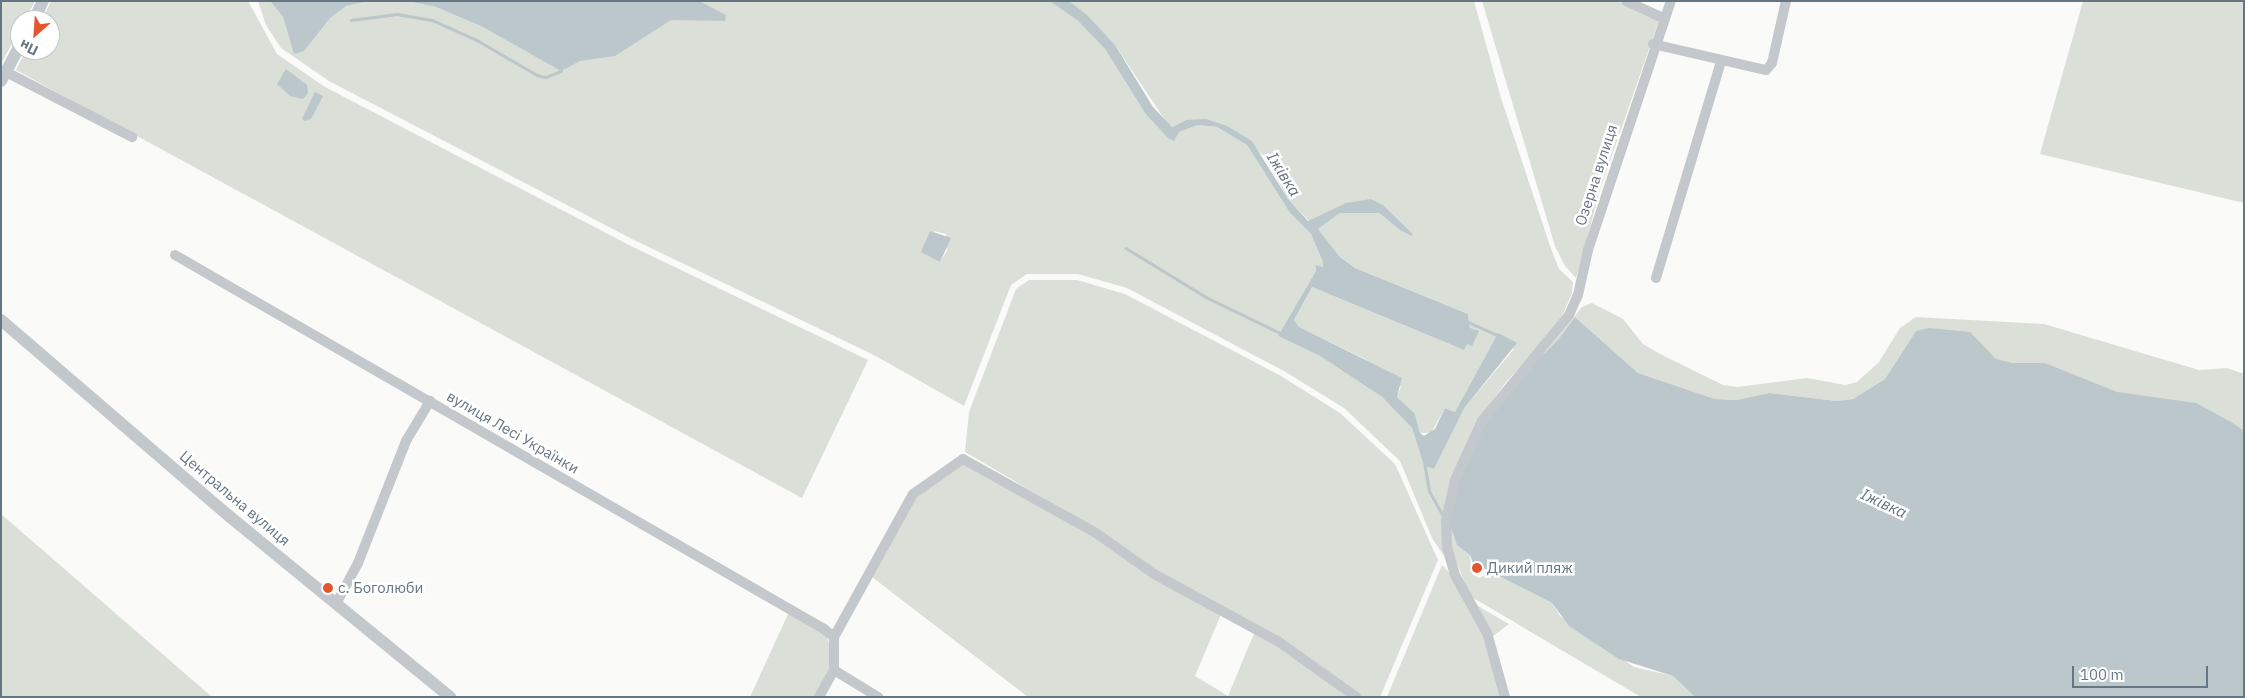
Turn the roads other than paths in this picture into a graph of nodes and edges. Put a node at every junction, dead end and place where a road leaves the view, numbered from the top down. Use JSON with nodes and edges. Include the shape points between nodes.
{"nodes":[{"id":1,"x":1626,"y":1,"type":"edge"},
{"id":2,"x":1671,"y":1,"type":"edge"},
{"id":3,"x":1786,"y":1,"type":"edge"},
{"id":4,"x":1663,"y":18,"type":"junction"},
{"id":5,"x":1654,"y":44,"type":"junction"},
{"id":6,"x":13,"y":60,"type":"edge"},
{"id":7,"x":1721,"y":61,"type":"junction"},
{"id":8,"x":4,"y":76,"type":"edge"},
{"id":9,"x":132,"y":138,"type":"dead end"},
{"id":10,"x":175,"y":255,"type":"dead end"},
{"id":11,"x":1656,"y":278,"type":"dead end"},
{"id":12,"x":1,"y":320,"type":"edge"},
{"id":13,"x":430,"y":401,"type":"junction"},
{"id":14,"x":336,"y":604,"type":"junction"},
{"id":15,"x":834,"y":637,"type":"junction"},
{"id":16,"x":834,"y":670,"type":"junction"},
{"id":17,"x":450,"y":697,"type":"edge"},
{"id":18,"x":819,"y":697,"type":"edge"},
{"id":19,"x":878,"y":697,"type":"edge"},
{"id":20,"x":1356,"y":697,"type":"edge"},
{"id":21,"x":1504,"y":697,"type":"edge"}],
"edges":[{"from":1,"to":4,"type":"street"},
{"from":2,"to":4,"type":"street","name":"Озерна вулиця"},
{"from":3,"to":7,"type":"street","via":[[1771,67],[1760,71]]},
{"from":4,"to":5,"type":"street","name":"Озерна вулиця"},
{"from":5,"to":7,"type":"street"},
{"from":5,"to":21,"type":"street","name":"Озерна вулиця","via":[[1569,315],[1482,421],[1455,480],[1446,521],[1447,546],[1455,575],[1487,633]]},
{"from":6,"to":8,"type":"street"},
{"from":7,"to":11,"type":"street"},
{"from":8,"to":9,"type":"street"},
{"from":10,"to":13,"type":"street","name":"вулиця Лесі Українки"},
{"from":12,"to":14,"type":"street","name":"Центральна вулиця"},
{"from":13,"to":14,"type":"street","via":[[406,441],[358,563]]},
{"from":13,"to":15,"type":"street","name":"вулиця Лесі Українки"},
{"from":14,"to":17,"type":"street","name":"Центральна вулиця"},
{"from":15,"to":16,"type":"street"},
{"from":15,"to":20,"type":"street","via":[[913,494],[931,484],[958,460],[972,461],[1096,533],[1154,574],[1279,642]]},
{"from":16,"to":18,"type":"street"},
{"from":16,"to":19,"type":"street"}]}
